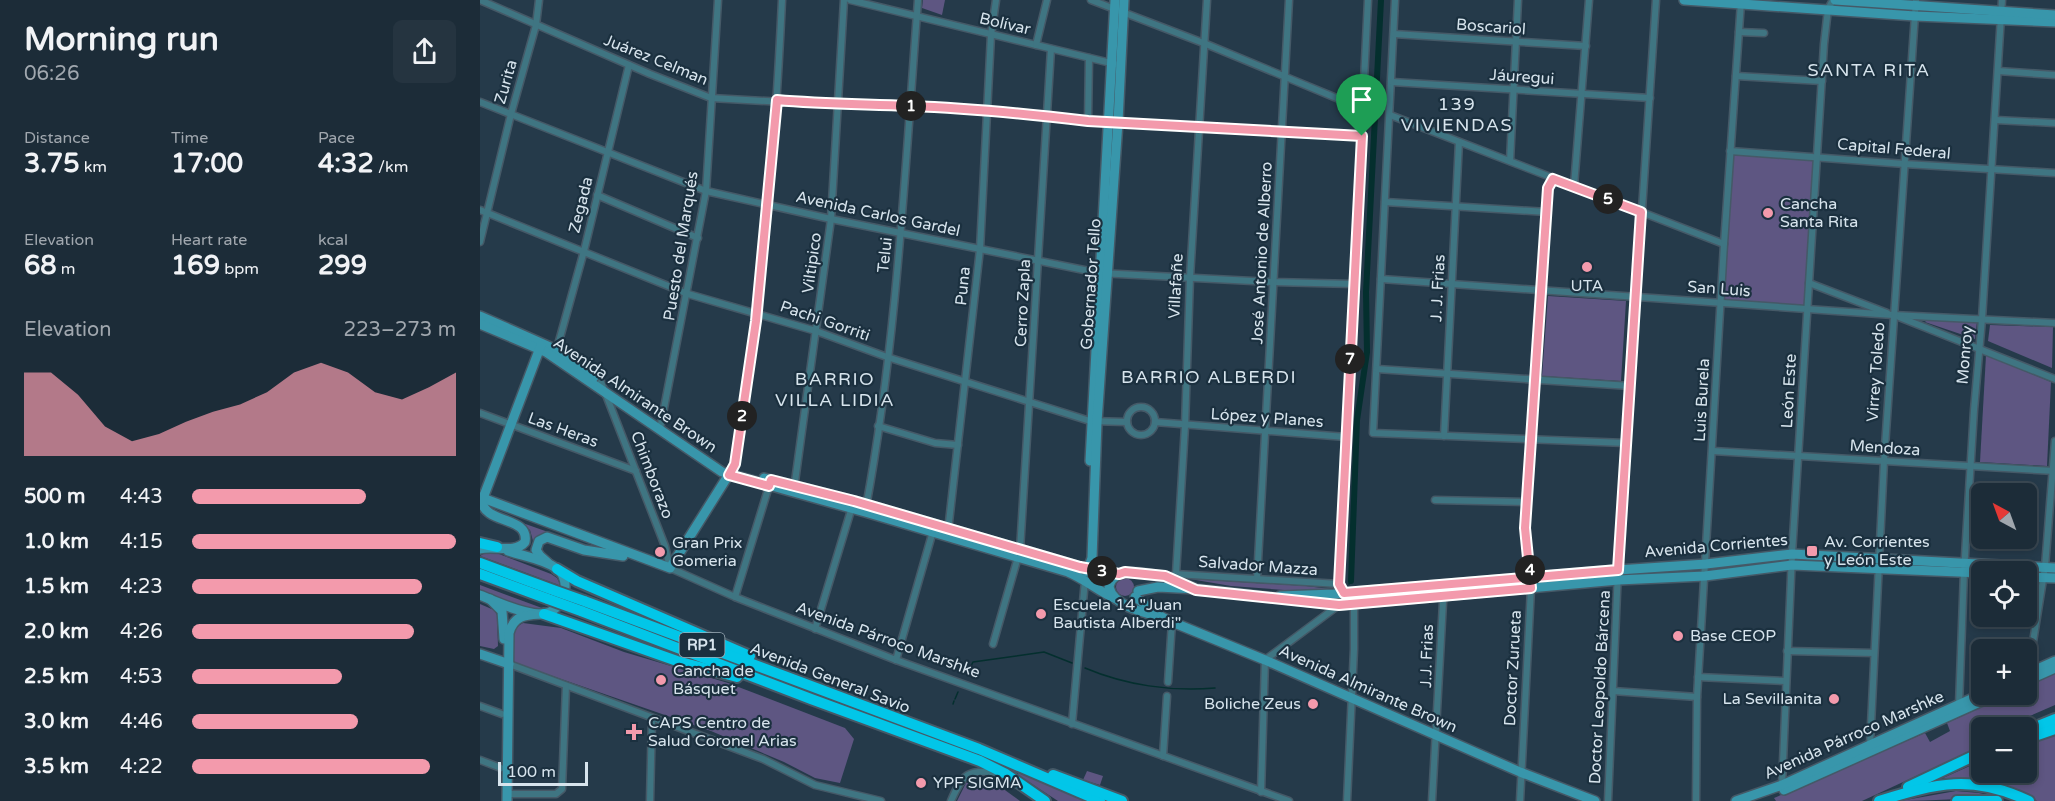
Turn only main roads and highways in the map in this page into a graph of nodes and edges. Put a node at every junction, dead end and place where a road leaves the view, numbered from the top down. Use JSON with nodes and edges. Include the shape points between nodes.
{"nodes":[{"id":1,"x":1124,"y":0,"type":"edge"},
{"id":2,"x":1684,"y":0,"type":"edge"},
{"id":3,"x":1741,"y":2,"type":"edge"},
{"id":4,"x":1832,"y":3,"type":"edge"},
{"id":5,"x":1916,"y":3,"type":"edge"},
{"id":6,"x":1117,"y":7,"type":"edge"},
{"id":7,"x":2055,"y":15,"type":"edge"},
{"id":8,"x":2001,"y":16,"type":"junction"},
{"id":9,"x":2055,"y":22,"type":"edge"},
{"id":10,"x":480,"y":316,"type":"edge"},
{"id":11,"x":480,"y":324,"type":"edge"},
{"id":12,"x":541,"y":346,"type":"junction"},
{"id":13,"x":556,"y":354,"type":"junction"},
{"id":14,"x":661,"y":426,"type":"junction"},
{"id":15,"x":730,"y":472,"type":"junction"},
{"id":16,"x":482,"y":497,"type":"edge"},
{"id":17,"x":480,"y":543,"type":"edge"},
{"id":18,"x":497,"y":548,"type":"junction"},
{"id":19,"x":480,"y":549,"type":"edge"},
{"id":20,"x":1019,"y":554,"type":"junction"},
{"id":21,"x":641,"y":559,"type":"junction"},
{"id":22,"x":555,"y":567,"type":"junction"},
{"id":23,"x":1964,"y":567,"type":"junction"},
{"id":24,"x":1088,"y":568,"type":"junction"},
{"id":25,"x":2050,"y":568,"type":"edge"},
{"id":26,"x":1971,"y":569,"type":"edge"},
{"id":27,"x":483,"y":570,"type":"edge"},
{"id":28,"x":1130,"y":573,"type":"junction"},
{"id":29,"x":1119,"y":574,"type":"junction"},
{"id":30,"x":2037,"y":578,"type":"edge"},
{"id":31,"x":2055,"y":578,"type":"edge"},
{"id":32,"x":1084,"y":580,"type":"junction"},
{"id":33,"x":1196,"y":590,"type":"junction"},
{"id":34,"x":1137,"y":594,"type":"junction"},
{"id":35,"x":480,"y":595,"type":"edge"},
{"id":36,"x":1272,"y":597,"type":"junction"},
{"id":37,"x":490,"y":599,"type":"junction"},
{"id":38,"x":1118,"y":600,"type":"junction"},
{"id":39,"x":582,"y":606,"type":"junction"},
{"id":40,"x":542,"y":614,"type":"junction"},
{"id":41,"x":1162,"y":617,"type":"junction"},
{"id":42,"x":480,"y":654,"type":"edge"},
{"id":43,"x":2055,"y":661,"type":"edge"},
{"id":44,"x":506,"y":663,"type":"junction"},
{"id":45,"x":2055,"y":668,"type":"edge"},
{"id":46,"x":2037,"y":671,"type":"edge"},
{"id":47,"x":2037,"y":673,"type":"edge"},
{"id":48,"x":821,"y":689,"type":"junction"},
{"id":49,"x":811,"y":699,"type":"junction"},
{"id":50,"x":1971,"y":702,"type":"edge"},
{"id":51,"x":1971,"y":705,"type":"edge"},
{"id":52,"x":1960,"y":709,"type":"junction"},
{"id":53,"x":2055,"y":721,"type":"edge"},
{"id":54,"x":2037,"y":728,"type":"edge"},
{"id":55,"x":2055,"y":729,"type":"edge"},
{"id":56,"x":2037,"y":735,"type":"edge"},
{"id":57,"x":979,"y":749,"type":"junction"},
{"id":58,"x":1971,"y":759,"type":"edge"},
{"id":59,"x":1562,"y":789,"type":"junction"},
{"id":60,"x":505,"y":799,"type":"edge"},
{"id":61,"x":1045,"y":801,"type":"edge"},
{"id":62,"x":1100,"y":801,"type":"edge"},
{"id":63,"x":1122,"y":801,"type":"edge"},
{"id":64,"x":1582,"y":801,"type":"edge"},
{"id":65,"x":1595,"y":801,"type":"edge"},
{"id":66,"x":1736,"y":801,"type":"edge"},
{"id":67,"x":1754,"y":801,"type":"edge"},
{"id":68,"x":1879,"y":801,"type":"edge"},
{"id":69,"x":1957,"y":801,"type":"edge"},
{"id":70,"x":1997,"y":801,"type":"edge"},
{"id":71,"x":2029,"y":801,"type":"edge"}],
"edges":[{"from":1,"to":6,"type":"main road","name":"Gobernador Tello"},
{"from":2,"to":3,"type":"main road"},
{"from":3,"to":4,"type":"main road"},
{"from":4,"to":5,"type":"main road"},
{"from":4,"to":8,"type":"main road","via":[[1915,16]]},
{"from":5,"to":8,"type":"main road"},
{"from":6,"to":24,"type":"main road","name":"Gobernador Tello","via":[[1094,422],[1092,558]]},
{"from":7,"to":8,"type":"main road"},
{"from":8,"to":9,"type":"main road"},
{"from":10,"to":12,"type":"main road","name":"Avenida Almirante Brown"},
{"from":11,"to":12,"type":"main road","name":"Avenida Almirante Brown"},
{"from":12,"to":13,"type":"main road","name":"Avenida Almirante Brown"},
{"from":12,"to":16,"type":"main road"},
{"from":13,"to":14,"type":"main road","name":"Avenida Almirante Brown"},
{"from":13,"to":14,"type":"main road","name":"Avenida Almirante Brown","via":[[606,393]]},
{"from":14,"to":15,"type":"main road","name":"Avenida Almirante Brown","via":[[722,472]]},
{"from":15,"to":20,"type":"main road","name":"Avenida Almirante Brown"},
{"from":15,"to":21,"type":"main road","name":"Avenida Párroco Marshke","via":[[670,568]]},
{"from":16,"to":18,"type":"main road","via":[[485,511],[520,528],[525,535],[520,547]]},
{"from":16,"to":21,"type":"main road","name":"Avenida Párroco Marshke"},
{"from":17,"to":18,"type":"highway"},
{"from":18,"to":19,"type":"main road"},
{"from":18,"to":22,"type":"main road"},
{"from":20,"to":24,"type":"main road","name":"Avenida Almirante Brown"},
{"from":20,"to":32,"type":"main road","name":"Avenida Almirante Brown"},
{"from":21,"to":22,"type":"main road","via":[[589,551],[543,538],[536,550]]},
{"from":22,"to":40,"type":"main road","via":[[565,581],[565,591],[557,606]]},
{"from":22,"to":48,"type":"highway","via":[[577,581]]},
{"from":23,"to":25,"type":"main road","name":"Avenida Corrientes"},
{"from":23,"to":26,"type":"main road","name":"Avenida Corrientes"},
{"from":23,"to":36,"type":"main road","name":"Avenida Corrientes","via":[[1792,554]]},
{"from":23,"to":36,"type":"main road","name":"Avenida Corrientes","via":[[1792,565],[1705,576],[1339,605]]},
{"from":24,"to":29,"type":"main road","name":"Avenida Almirante Brown"},
{"from":24,"to":32,"type":"main road","name":"Gobernador Tello"},
{"from":27,"to":39,"type":"highway","name":"Avenida General Savio","number":"RP1","bridge":true},
{"from":28,"to":29,"type":"main road"},
{"from":28,"to":33,"type":"main road","name":"Avenida Corrientes","via":[[1165,576]]},
{"from":28,"to":34,"type":"main road","via":[[1139,585]]},
{"from":29,"to":38,"type":"main road","via":[[1109,587]]},
{"from":30,"to":31,"type":"main road"},
{"from":32,"to":38,"type":"main road","name":"Avenida Almirante Brown"},
{"from":33,"to":34,"type":"main road","name":"Avenida Corrientes","via":[[1158,587]]},
{"from":33,"to":36,"type":"main road","name":"Avenida Corrientes"},
{"from":34,"to":38,"type":"main road","via":[[1129,600]]},
{"from":34,"to":41,"type":"main road"},
{"from":35,"to":37,"type":"main road"},
{"from":37,"to":40,"type":"main road"},
{"from":37,"to":44,"type":"main road","via":[[503,614]]},
{"from":38,"to":41,"type":"main road","name":"Avenida Almirante Brown"},
{"from":39,"to":48,"type":"highway","name":"Avenida General Savio","number":"RP1"},
{"from":39,"to":49,"type":"highway","name":"Avenida General Savio","number":"RP1"},
{"from":40,"to":44,"type":"main road","via":[[523,616],[513,624]]},
{"from":40,"to":49,"type":"highway","via":[[677,661]]},
{"from":41,"to":59,"type":"main road","name":"Avenida Almirante Brown"},
{"from":42,"to":44,"type":"main road"},
{"from":43,"to":46,"type":"main road"},
{"from":44,"to":60,"type":"main road"},
{"from":44,"to":60,"type":"main road","via":[[501,768]]},
{"from":45,"to":47,"type":"main road"},
{"from":48,"to":57,"type":"highway","name":"Avenida General Savio","number":"RP1"},
{"from":49,"to":61,"type":"highway","name":"Avenida General Savio","number":"RP1","via":[[980,761]]},
{"from":50,"to":52,"type":"main road","name":"Avenida Párroco Marshke"},
{"from":51,"to":52,"type":"main road","name":"Avenida Párroco Marshke"},
{"from":52,"to":66,"type":"main road","name":"Avenida Párroco Marshke"},
{"from":52,"to":67,"type":"main road","name":"Avenida Párroco Marshke","via":[[1825,773]]},
{"from":53,"to":54,"type":"highway"},
{"from":55,"to":56,"type":"highway"},
{"from":57,"to":62,"type":"highway","name":"Avenida General Savio","number":"RP1"},
{"from":57,"to":63,"type":"highway","number":"RP1"},
{"from":58,"to":68,"type":"highway"},
{"from":59,"to":64,"type":"main road"},
{"from":59,"to":65,"type":"main road"},
{"from":68,"to":71,"type":"highway","via":[[1954,783],[1988,786]]},
{"from":69,"to":70,"type":"highway"}]}
